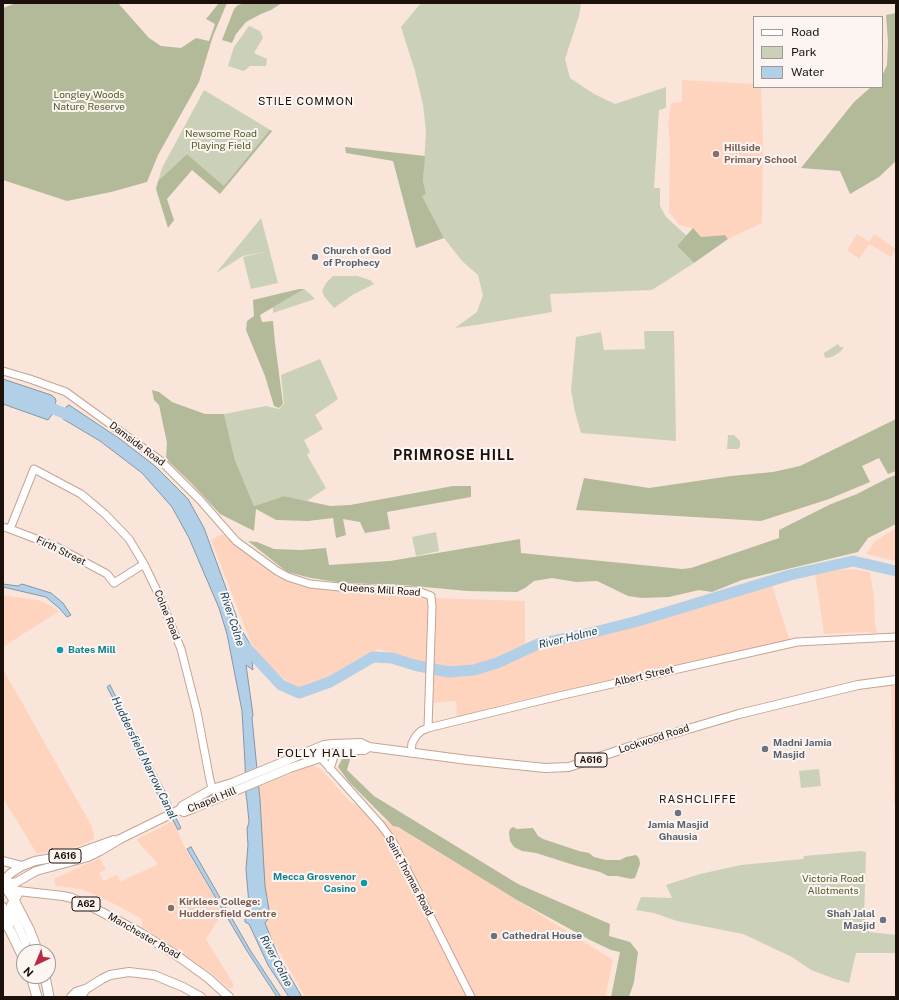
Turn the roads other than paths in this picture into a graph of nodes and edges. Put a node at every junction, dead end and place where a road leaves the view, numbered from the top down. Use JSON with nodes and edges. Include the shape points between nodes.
{"nodes":[{"id":1,"x":3,"y":371,"type":"edge"},
{"id":2,"x":217,"y":521,"type":"joint"},
{"id":3,"x":7,"y":528,"type":"edge"},
{"id":4,"x":144,"y":564,"type":"junction"},
{"id":5,"x":896,"y":637,"type":"edge"},
{"id":6,"x":896,"y":680,"type":"edge"},
{"id":7,"x":428,"y":728,"type":"junction"},
{"id":8,"x":369,"y":747,"type":"junction"},
{"id":9,"x":316,"y":748,"type":"junction"},
{"id":10,"x":336,"y":752,"type":"junction"},
{"id":11,"x":411,"y":753,"type":"junction"},
{"id":12,"x":320,"y":757,"type":"junction"},
{"id":13,"x":330,"y":769,"type":"junction"},
{"id":14,"x":262,"y":776,"type":"junction"},
{"id":15,"x":244,"y":782,"type":"junction"},
{"id":16,"x":212,"y":789,"type":"junction"},
{"id":17,"x":234,"y":791,"type":"junction"},
{"id":18,"x":180,"y":810,"type":"junction"},
{"id":19,"x":120,"y":839,"type":"junction"},
{"id":20,"x":3,"y":861,"type":"edge"},
{"id":21,"x":22,"y":866,"type":"junction"},
{"id":22,"x":23,"y":878,"type":"junction"},
{"id":23,"x":3,"y":885,"type":"edge"},
{"id":24,"x":18,"y":894,"type":"junction"},
{"id":25,"x":3,"y":907,"type":"edge"},
{"id":26,"x":3,"y":918,"type":"edge"},
{"id":27,"x":11,"y":932,"type":"junction"},
{"id":28,"x":17,"y":944,"type":"edge"},
{"id":29,"x":25,"y":944,"type":"edge"},
{"id":30,"x":35,"y":944,"type":"edge"},
{"id":31,"x":33,"y":984,"type":"edge"},
{"id":32,"x":47,"y":984,"type":"edge"},
{"id":33,"x":86,"y":989,"type":"junction"},
{"id":34,"x":221,"y":989,"type":"junction"},
{"id":35,"x":37,"y":997,"type":"edge"},
{"id":36,"x":49,"y":997,"type":"edge"},
{"id":37,"x":71,"y":997,"type":"edge"},
{"id":38,"x":80,"y":997,"type":"edge"},
{"id":39,"x":200,"y":997,"type":"edge"},
{"id":40,"x":226,"y":997,"type":"edge"},
{"id":41,"x":229,"y":997,"type":"edge"},
{"id":42,"x":471,"y":997,"type":"edge"}],
"edges":[{"from":1,"to":2,"type":"street","name":"Damside Road","via":[[66,392],[161,461]]},
{"from":2,"to":7,"type":"street","name":"Queens Mill Road","via":[[236,541],[277,571],[300,582],[349,588],[418,591],[431,596]]},
{"from":3,"to":4,"type":"street","name":"Firth Street","via":[[57,547],[107,574],[114,583]]},
{"from":3,"to":4,"type":"street","name":"Colne Road","via":[[34,469],[80,494],[105,514],[129,539]]},
{"from":4,"to":16,"type":"street","name":"Colne Road","via":[[181,649],[197,712]]},
{"from":5,"to":7,"type":"street","name":"Albert Street","via":[[797,642]]},
{"from":6,"to":11,"type":"main road","name":"Lockwood Road","number":"A616","via":[[858,685],[739,714],[569,767],[553,768]]},
{"from":7,"to":11,"type":"street","name":"Albert Street","via":[[416,736]]},
{"from":8,"to":9,"type":"main road","number":"A616","via":[[362,743],[346,743]]},
{"from":8,"to":10,"type":"main road","number":"A616","via":[[364,750]]},
{"from":8,"to":11,"type":"main road","number":"A616"},
{"from":9,"to":12,"type":"street","name":"Saint Thomas Road"},
{"from":9,"to":14,"type":"main road","number":"A616"},
{"from":10,"to":12,"type":"main road","number":"A616"},
{"from":10,"to":13,"type":"street"},
{"from":12,"to":13,"type":"street","name":"Saint Thomas Road"},
{"from":12,"to":14,"type":"main road","number":"A616"},
{"from":13,"to":42,"type":"street","name":"Saint Thomas Road","via":[[392,840]]},
{"from":14,"to":15,"type":"main road","number":"A616"},
{"from":15,"to":16,"type":"main road","name":"Chapel Hill","number":"A616"},
{"from":15,"to":17,"type":"main road","name":"Chapel Hill","number":"A616"},
{"from":16,"to":17,"type":"street","via":[[223,793]]},
{"from":16,"to":18,"type":"main road","name":"Chapel Hill","number":"A616","via":[[182,806]]},
{"from":17,"to":18,"type":"main road","name":"Chapel Hill","number":"A616","via":[[184,812]]},
{"from":18,"to":19,"type":"main road","name":"Chapel Hill","number":"A616"},
{"from":19,"to":21,"type":"main road","name":"Chapel Hill","number":"A616","via":[[107,841],[69,856],[35,861]]},
{"from":19,"to":22,"type":"main road","name":"Chapel Hill","number":"A616","via":[[88,857],[36,871]]},
{"from":20,"to":21,"type":"main road"},
{"from":21,"to":23,"type":"main road","name":"Chapel Hill","number":"A616","via":[[6,878]]},
{"from":22,"to":23,"type":"main road","name":"Chapel Hill"},
{"from":22,"to":24,"type":"main road","via":[[19,884]]},
{"from":23,"to":24,"type":"highway"},
{"from":24,"to":29,"type":"main road","via":[[11,905],[11,911]]},
{"from":24,"to":30,"type":"highway","via":[[19,910]]},
{"from":24,"to":34,"type":"main road","name":"Manchester Road","number":"A62","via":[[63,896],[94,908],[179,957]]},
{"from":25,"to":27,"type":"main road"},
{"from":26,"to":27,"type":"highway"},
{"from":27,"to":28,"type":"highway"},
{"from":31,"to":35,"type":"highway"},
{"from":32,"to":36,"type":"highway"},
{"from":33,"to":37,"type":"main road","via":[[76,992]]},
{"from":33,"to":38,"type":"main road"},
{"from":33,"to":39,"type":"main road","via":[[110,975],[140,972],[154,975]]},
{"from":34,"to":40,"type":"main road","number":"A62"},
{"from":34,"to":41,"type":"main road","name":"Manchester Road","number":"A62"}]}
